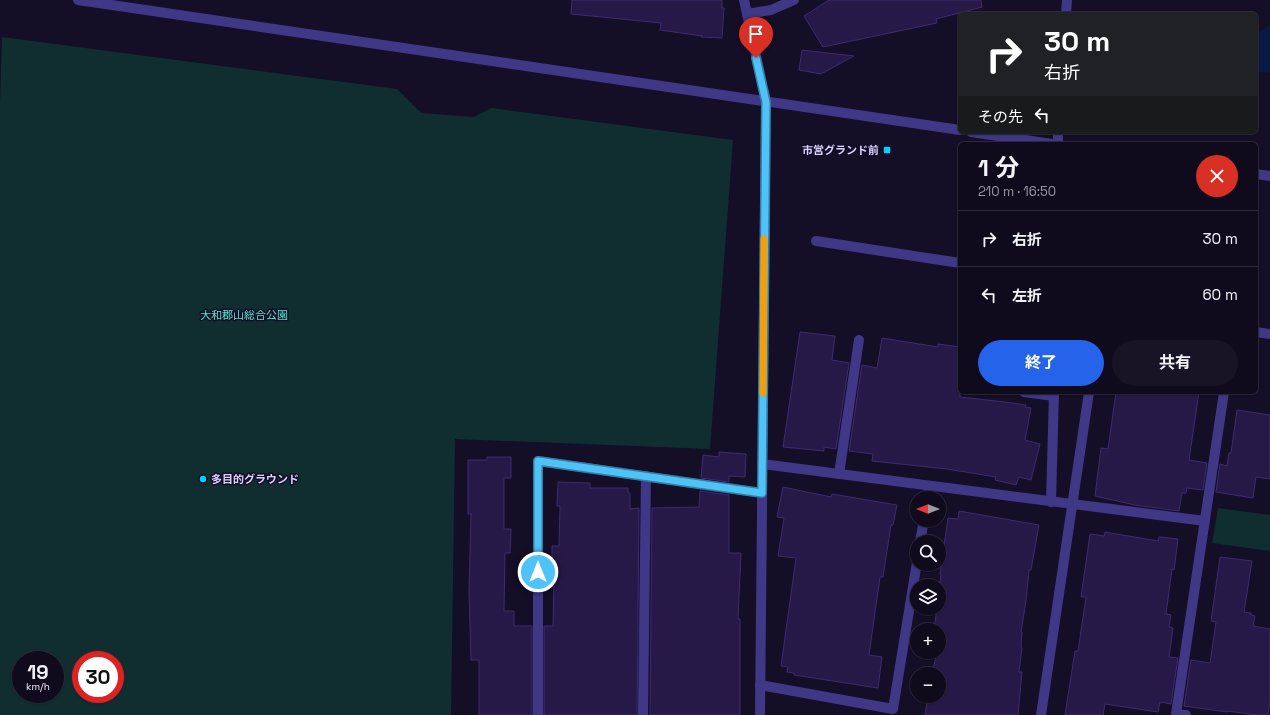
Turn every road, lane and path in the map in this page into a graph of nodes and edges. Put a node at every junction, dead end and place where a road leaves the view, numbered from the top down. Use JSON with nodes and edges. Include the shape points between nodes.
{"nodes":[{"id":1,"x":78,"y":0,"type":"edge"},
{"id":2,"x":744,"y":0,"type":"edge"},
{"id":3,"x":794,"y":0,"type":"edge"},
{"id":4,"x":1067,"y":0,"type":"edge"},
{"id":5,"x":1066,"y":12,"type":"edge"},
{"id":6,"x":747,"y":14,"type":"junction"},
{"id":7,"x":766,"y":102,"type":"junction"},
{"id":8,"x":958,"y":130,"type":"edge"},
{"id":9,"x":984,"y":134,"type":"edge"},
{"id":10,"x":1038,"y":142,"type":"edge"},
{"id":11,"x":1258,"y":174,"type":"edge"},
{"id":12,"x":1270,"y":176,"type":"edge"},
{"id":13,"x":816,"y":241,"type":"dead end"},
{"id":14,"x":958,"y":263,"type":"edge"},
{"id":15,"x":1258,"y":332,"type":"edge"},
{"id":16,"x":1270,"y":334,"type":"edge"},
{"id":17,"x":859,"y":340,"type":"dead end"},
{"id":18,"x":1054,"y":394,"type":"edge"},
{"id":19,"x":1089,"y":394,"type":"edge"},
{"id":20,"x":1224,"y":394,"type":"edge"},
{"id":21,"x":762,"y":464,"type":"junction"},
{"id":22,"x":840,"y":474,"type":"junction"},
{"id":23,"x":646,"y":476,"type":"junction"},
{"id":24,"x":930,"y":486,"type":"junction"},
{"id":25,"x":929,"y":491,"type":"edge"},
{"id":26,"x":762,"y":493,"type":"junction"},
{"id":27,"x":1051,"y":502,"type":"junction"},
{"id":28,"x":1072,"y":504,"type":"junction"},
{"id":29,"x":1205,"y":521,"type":"junction"},
{"id":30,"x":916,"y":571,"type":"edge"},
{"id":31,"x":760,"y":685,"type":"junction"},
{"id":32,"x":538,"y":715,"type":"edge"},
{"id":33,"x":644,"y":715,"type":"edge"},
{"id":34,"x":760,"y":715,"type":"edge"},
{"id":35,"x":1041,"y":715,"type":"edge"},
{"id":36,"x":1186,"y":715,"type":"edge"}],
"edges":[{"from":1,"to":7,"type":"street"},
{"from":2,"to":6,"type":"street"},
{"from":3,"to":6,"type":"street","via":[[771,10]]},
{"from":4,"to":5,"type":"street"},
{"from":6,"to":7,"type":"street"},
{"from":7,"to":8,"type":"street"},
{"from":7,"to":21,"type":"street"},
{"from":9,"to":10,"type":"street"},
{"from":11,"to":12,"type":"street"},
{"from":13,"to":14,"type":"street"},
{"from":15,"to":16,"type":"street"},
{"from":17,"to":22,"type":"street"},
{"from":18,"to":27,"type":"street"},
{"from":19,"to":28,"type":"street"},
{"from":20,"to":29,"type":"street"},
{"from":21,"to":22,"type":"street"},
{"from":21,"to":26,"type":"street"},
{"from":22,"to":24,"type":"street"},
{"from":23,"to":26,"type":"street"},
{"from":23,"to":32,"type":"street","via":[[538,461]]},
{"from":23,"to":33,"type":"street"},
{"from":24,"to":25,"type":"street"},
{"from":24,"to":27,"type":"street"},
{"from":26,"to":31,"type":"street"},
{"from":27,"to":28,"type":"street"},
{"from":28,"to":29,"type":"street"},
{"from":28,"to":35,"type":"street"},
{"from":29,"to":36,"type":"street","via":[[1176,714]]},
{"from":30,"to":31,"type":"street","via":[[893,709]]},
{"from":31,"to":34,"type":"street"}]}
